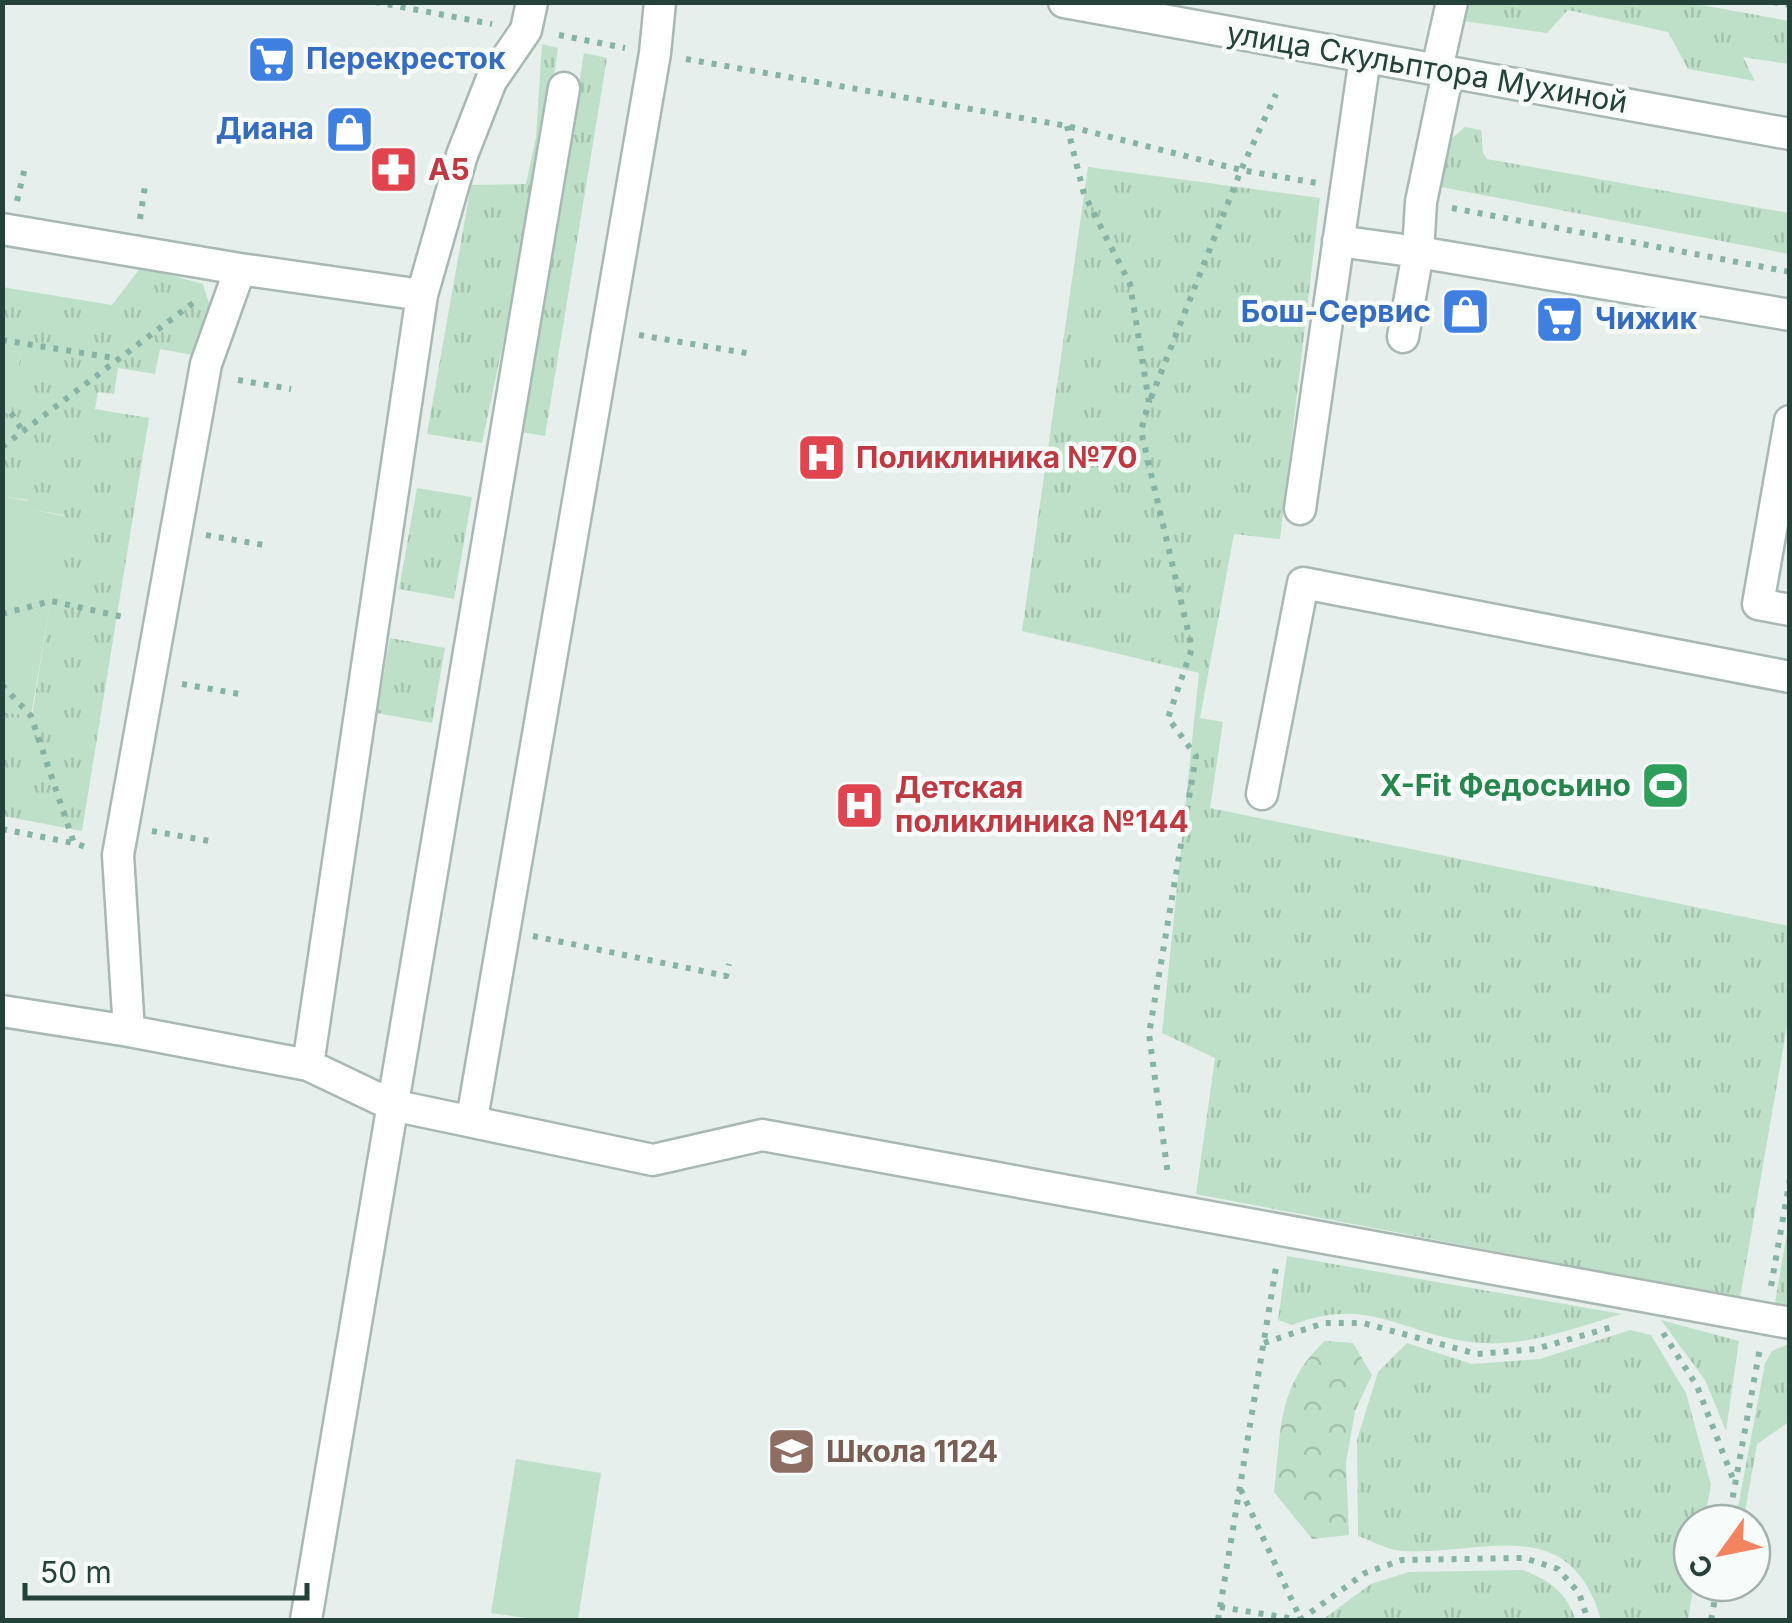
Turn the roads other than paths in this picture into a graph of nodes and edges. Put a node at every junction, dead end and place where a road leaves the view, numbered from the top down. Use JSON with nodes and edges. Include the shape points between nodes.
{"nodes":[{"id":1,"x":660,"y":2,"type":"edge"},
{"id":2,"x":1064,"y":2,"type":"edge"},
{"id":3,"x":1452,"y":2,"type":"edge"},
{"id":4,"x":529,"y":16,"type":"edge"},
{"id":5,"x":1365,"y":56,"type":"junction"},
{"id":6,"x":1442,"y":70,"type":"junction"},
{"id":7,"x":564,"y":88,"type":"dead end"},
{"id":8,"x":1790,"y":134,"type":"edge"},
{"id":9,"x":2,"y":229,"type":"edge"},
{"id":10,"x":1338,"y":242,"type":"junction"},
{"id":11,"x":1418,"y":252,"type":"junction"},
{"id":12,"x":240,"y":269,"type":"junction"},
{"id":13,"x":422,"y":295,"type":"junction"},
{"id":14,"x":1790,"y":316,"type":"edge"},
{"id":15,"x":1403,"y":336,"type":"dead end"},
{"id":16,"x":1790,"y":421,"type":"edge"},
{"id":17,"x":1300,"y":509,"type":"dead end"},
{"id":18,"x":1790,"y":610,"type":"edge"},
{"id":19,"x":1790,"y":677,"type":"edge"},
{"id":20,"x":1262,"y":794,"type":"dead end"},
{"id":21,"x":2,"y":1011,"type":"edge"},
{"id":22,"x":129,"y":1031,"type":"junction"},
{"id":23,"x":308,"y":1065,"type":"junction"},
{"id":24,"x":392,"y":1105,"type":"junction"},
{"id":25,"x":472,"y":1120,"type":"junction"},
{"id":26,"x":1790,"y":1323,"type":"edge"},
{"id":27,"x":306,"y":1620,"type":"edge"}],
"edges":[{"from":1,"to":25,"type":"street"},
{"from":2,"to":5,"type":"street","name":"улица Скульптора Мухиной"},
{"from":3,"to":6,"type":"street"},
{"from":4,"to":13,"type":"street","via":[[490,81],[462,154]]},
{"from":5,"to":6,"type":"street","name":"улица Скульптора Мухиной"},
{"from":5,"to":10,"type":"street"},
{"from":6,"to":8,"type":"street","name":"улица Скульптора Мухиной"},
{"from":6,"to":11,"type":"street"},
{"from":7,"to":24,"type":"street"},
{"from":9,"to":12,"type":"street"},
{"from":10,"to":11,"type":"street"},
{"from":10,"to":17,"type":"street"},
{"from":11,"to":14,"type":"street"},
{"from":11,"to":15,"type":"street"},
{"from":12,"to":13,"type":"street"},
{"from":12,"to":22,"type":"street","via":[[204,375],[120,841]]},
{"from":13,"to":23,"type":"street"},
{"from":16,"to":18,"type":"street","via":[[1758,604]]},
{"from":19,"to":20,"type":"street","via":[[1302,583]]},
{"from":21,"to":22,"type":"street"},
{"from":22,"to":23,"type":"street"},
{"from":23,"to":24,"type":"street"},
{"from":24,"to":25,"type":"street"},
{"from":24,"to":27,"type":"street"},
{"from":25,"to":26,"type":"street","via":[[653,1160],[762,1135]]}]}
